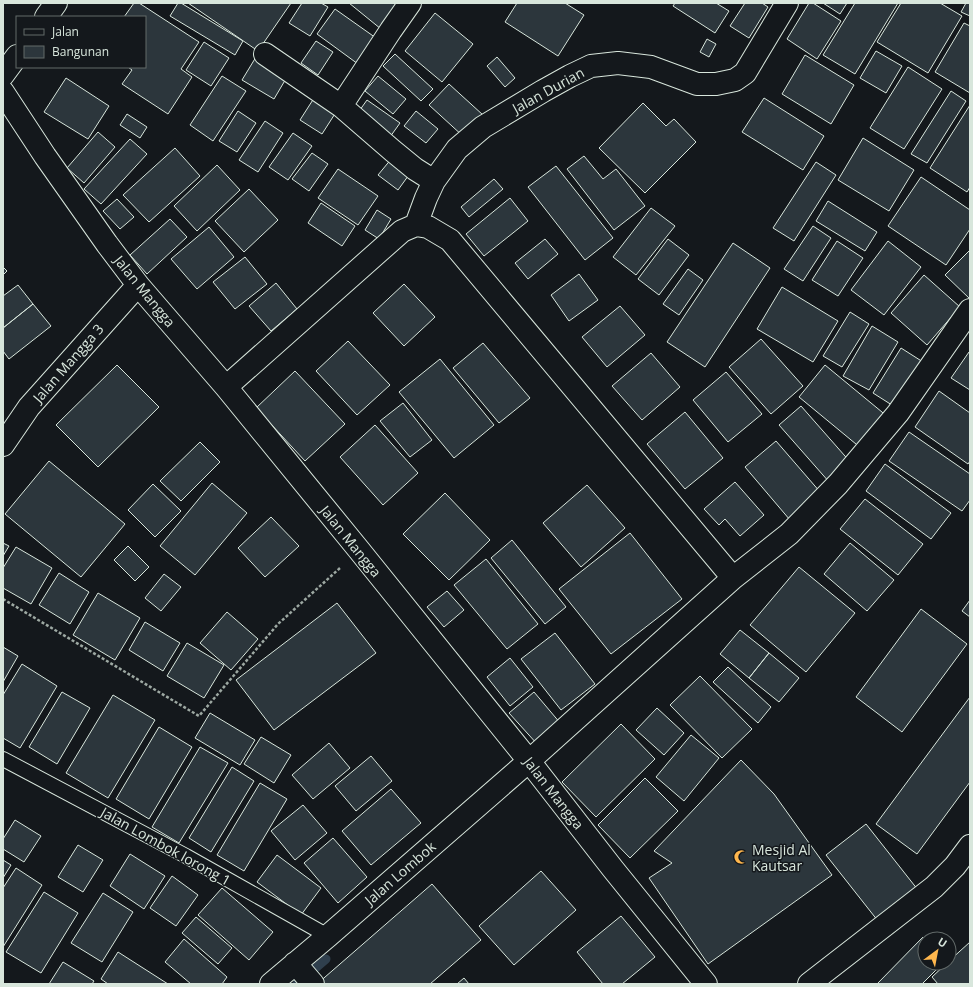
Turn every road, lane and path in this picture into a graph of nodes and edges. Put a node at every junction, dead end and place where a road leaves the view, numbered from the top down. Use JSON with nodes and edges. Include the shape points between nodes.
{"nodes":[{"id":1,"x":56,"y":3,"type":"edge"},
{"id":2,"x":410,"y":3,"type":"edge"},
{"id":3,"x":787,"y":3,"type":"edge"},
{"id":4,"x":47,"y":16,"type":"edge"},
{"id":5,"x":265,"y":54,"type":"dead end"},
{"id":6,"x":16,"y":57,"type":"edge"},
{"id":7,"x":3,"y":75,"type":"edge"},
{"id":8,"x":3,"y":92,"type":"edge"},
{"id":9,"x":341,"y":106,"type":"junction"},
{"id":10,"x":434,"y":181,"type":"junction"},
{"id":11,"x":416,"y":225,"type":"junction"},
{"id":12,"x":138,"y":285,"type":"junction"},
{"id":13,"x":970,"y":310,"type":"edge"},
{"id":14,"x":226,"y":387,"type":"junction"},
{"id":15,"x":3,"y":445,"type":"edge"},
{"id":16,"x":359,"y":550,"type":"junction"},
{"id":17,"x":733,"y":578,"type":"junction"},
{"id":18,"x":3,"y":599,"type":"edge"},
{"id":19,"x":3,"y":759,"type":"edge"},
{"id":20,"x":529,"y":761,"type":"junction"},
{"id":21,"x":970,"y":846,"type":"edge"},
{"id":22,"x":328,"y":936,"type":"junction"},
{"id":23,"x":295,"y":964,"type":"junction"},
{"id":24,"x":271,"y":984,"type":"edge"},
{"id":25,"x":313,"y":984,"type":"edge"},
{"id":26,"x":706,"y":984,"type":"edge"},
{"id":27,"x":809,"y":984,"type":"edge"}],
"edges":[{"from":1,"to":4,"type":"street"},
{"from":2,"to":9,"type":"street"},
{"from":3,"to":10,"type":"street","name":"Jalan Durian","via":[[745,73],[735,80],[697,84],[651,67],[618,63],[591,66],[542,91],[484,127],[457,149]]},
{"from":5,"to":9,"type":"street"},
{"from":6,"to":7,"type":"street"},
{"from":8,"to":12,"type":"street","name":"Jalan Mangga","via":[[45,156]]},
{"from":9,"to":10,"type":"street","via":[[415,169]]},
{"from":10,"to":11,"type":"street","name":"Jalan Durian"},
{"from":11,"to":14,"type":"street","via":[[402,231]]},
{"from":11,"to":17,"type":"street","via":[[428,227],[450,240]]},
{"from":12,"to":14,"type":"street","name":"Jalan Mangga"},
{"from":12,"to":15,"type":"street","name":"Jalan Mangga 3","via":[[29,407]]},
{"from":13,"to":17,"type":"street","name":"Jalan Lombok","via":[[898,413],[838,484],[789,534]]},
{"from":14,"to":16,"type":"street","name":"Jalan Mangga"},
{"from":16,"to":18,"type":"path","via":[[278,624],[199,716]]},
{"from":16,"to":20,"type":"street","name":"Jalan Mangga"},
{"from":17,"to":20,"type":"street","name":"Jalan Lombok"},
{"from":19,"to":22,"type":"lane","name":"Jalan Lombok lorong 1","via":[[186,856]]},
{"from":20,"to":22,"type":"street","name":"Jalan Lombok"},
{"from":20,"to":26,"type":"street","name":"Jalan Mangga"},
{"from":21,"to":27,"type":"street","via":[[934,887]]},
{"from":22,"to":23,"type":"street","name":"Jalan Lombok"},
{"from":23,"to":24,"type":"street","name":"Jalan Lombok"},
{"from":23,"to":25,"type":"street"}]}
